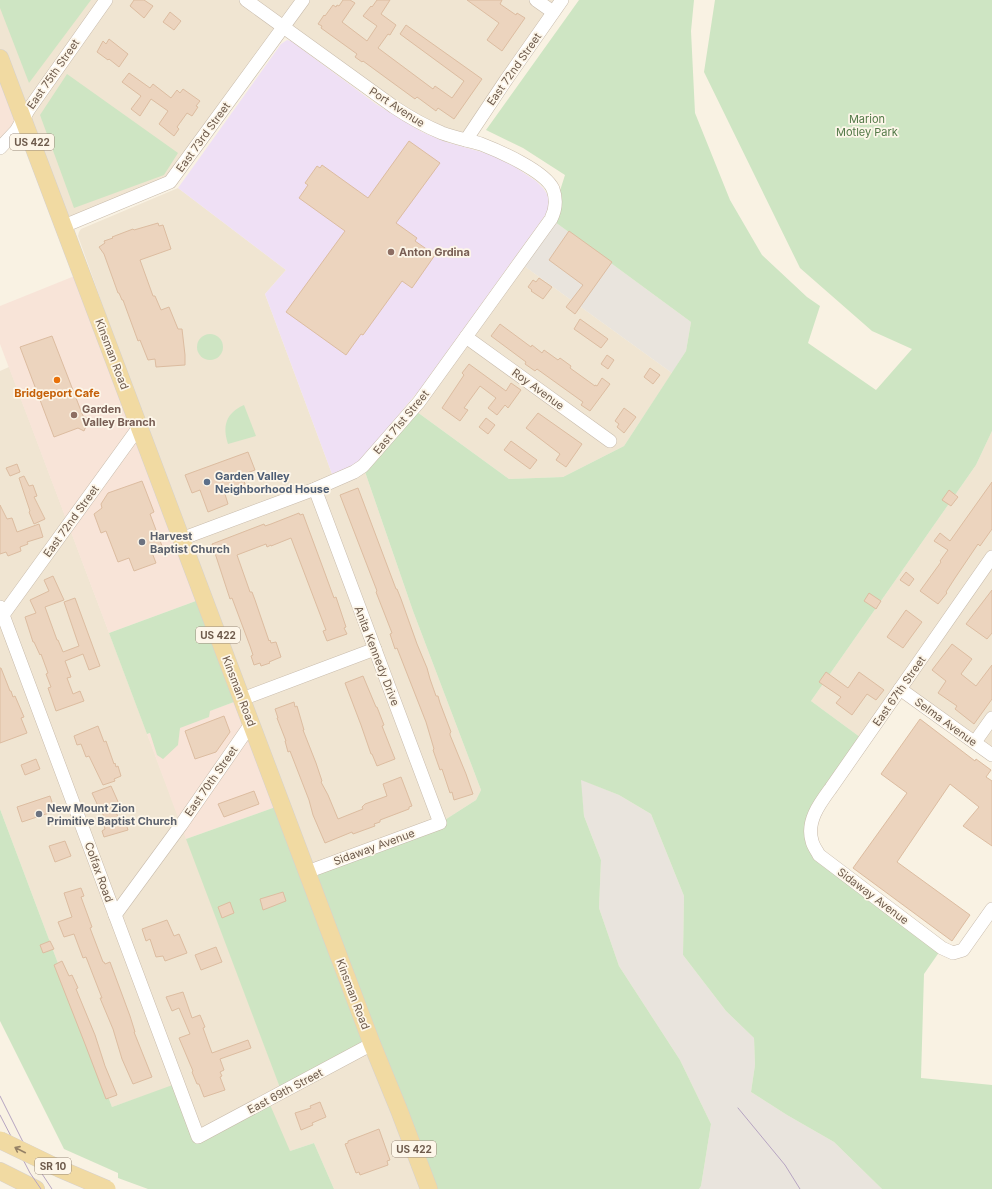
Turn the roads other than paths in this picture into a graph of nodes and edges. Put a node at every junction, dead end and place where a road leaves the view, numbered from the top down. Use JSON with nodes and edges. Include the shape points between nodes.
{"nodes":[{"id":1,"x":106,"y":0,"type":"edge"},
{"id":2,"x":246,"y":0,"type":"edge"},
{"id":3,"x":303,"y":0,"type":"edge"},
{"id":4,"x":536,"y":0,"type":"edge"},
{"id":5,"x":562,"y":0,"type":"edge"},
{"id":6,"x":553,"y":12,"type":"junction"},
{"id":7,"x":284,"y":27,"type":"junction"},
{"id":8,"x":0,"y":58,"type":"edge"},
{"id":9,"x":23,"y":120,"type":"junction"},
{"id":10,"x":466,"y":140,"type":"junction"},
{"id":11,"x":0,"y":148,"type":"edge"},
{"id":12,"x":551,"y":219,"type":"joint"},
{"id":13,"x":64,"y":226,"type":"junction"},
{"id":14,"x":466,"y":338,"type":"junction"},
{"id":15,"x":139,"y":427,"type":"junction"},
{"id":16,"x":610,"y":441,"type":"dead end"},
{"id":17,"x":315,"y":489,"type":"junction"},
{"id":18,"x":182,"y":539,"type":"junction"},
{"id":19,"x":992,"y":558,"type":"edge"},
{"id":20,"x":1,"y":611,"type":"edge"},
{"id":21,"x":375,"y":649,"type":"junction"},
{"id":22,"x":900,"y":689,"type":"junction"},
{"id":23,"x":242,"y":699,"type":"junction"},
{"id":24,"x":992,"y":718,"type":"edge"},
{"id":25,"x":251,"y":724,"type":"junction"},
{"id":26,"x":975,"y":742,"type":"junction"},
{"id":27,"x":992,"y":755,"type":"edge"},
{"id":28,"x":440,"y":823,"type":"joint"},
{"id":29,"x":810,"y":826,"type":"joint"},
{"id":30,"x":307,"y":872,"type":"junction"},
{"id":31,"x":992,"y":909,"type":"edge"},
{"id":32,"x":115,"y":915,"type":"junction"},
{"id":33,"x":372,"y":1044,"type":"junction"},
{"id":34,"x":198,"y":1137,"type":"joint"},
{"id":35,"x":0,"y":1140,"type":"edge"},
{"id":36,"x":0,"y":1171,"type":"edge"},
{"id":37,"x":36,"y":1189,"type":"edge"},
{"id":38,"x":107,"y":1189,"type":"edge"},
{"id":39,"x":429,"y":1189,"type":"edge"}],
"edges":[{"from":1,"to":9,"type":"street","name":"East 75th Street"},
{"from":2,"to":7,"type":"street","name":"Port Avenue"},
{"from":3,"to":7,"type":"street","name":"East 73rd Street"},
{"from":4,"to":6,"type":"street"},
{"from":5,"to":6,"type":"street","name":"East 72nd Street"},
{"from":6,"to":10,"type":"street","name":"East 72nd Street"},
{"from":7,"to":10,"type":"street","name":"Port Avenue","via":[[418,122],[443,134]]},
{"from":7,"to":13,"type":"street","name":"East 73rd Street","via":[[170,182]]},
{"from":8,"to":9,"type":"main road","name":"Kinsman Road","number":"US 422"},
{"from":9,"to":11,"type":"street","name":"East 75th Street"},
{"from":9,"to":13,"type":"main road","name":"Kinsman Road","number":"US 422"},
{"from":10,"to":12,"type":"street","name":"Port Avenue","via":[[497,150],[548,182],[556,199],[556,209]]},
{"from":12,"to":14,"type":"street","name":"East 71st Street"},
{"from":13,"to":15,"type":"main road","name":"Kinsman Road","number":"US 422"},
{"from":14,"to":16,"type":"street","name":"Roy Avenue"},
{"from":14,"to":17,"type":"street","name":"East 71st Street","via":[[419,402],[363,466]]},
{"from":15,"to":18,"type":"main road","name":"Kinsman Road","number":"US 422"},
{"from":15,"to":20,"type":"street","name":"East 72nd Street"},
{"from":17,"to":18,"type":"street","name":"East 71st Street"},
{"from":17,"to":21,"type":"street","name":"Anita Kennedy Drive"},
{"from":18,"to":23,"type":"main road","name":"Kinsman Road","number":"US 422"},
{"from":19,"to":22,"type":"street","name":"East 67th Street"},
{"from":20,"to":32,"type":"street","name":"Colfax Road"},
{"from":21,"to":23,"type":"street"},
{"from":21,"to":28,"type":"street","name":"Anita Kennedy Drive"},
{"from":22,"to":26,"type":"street","name":"Selma Avenue"},
{"from":22,"to":29,"type":"street","name":"East 67th Street","via":[[816,809]]},
{"from":23,"to":25,"type":"main road","name":"Kinsman Road","number":"US 422"},
{"from":24,"to":26,"type":"street"},
{"from":25,"to":30,"type":"main road","name":"Kinsman Road","number":"US 422"},
{"from":25,"to":32,"type":"street","name":"East 70th Street"},
{"from":26,"to":27,"type":"street","name":"Selma Avenue"},
{"from":28,"to":30,"type":"street","name":"Sidaway Avenue"},
{"from":29,"to":31,"type":"street","name":"Sidaway Avenue","via":[[812,841],[819,855],[942,948],[954,953],[963,950]]},
{"from":30,"to":33,"type":"main road","name":"Kinsman Road","number":"US 422"},
{"from":32,"to":34,"type":"street","name":"Colfax Road"},
{"from":33,"to":34,"type":"street","name":"East 69th Street"},
{"from":33,"to":39,"type":"main road","name":"Kinsman Road","number":"US 422"},
{"from":38,"to":35,"type":"main road","number":"SR 10","one_way":true,"bridge":true},
{"from":36,"to":37,"type":"main road","number":"SR 10"}]}
